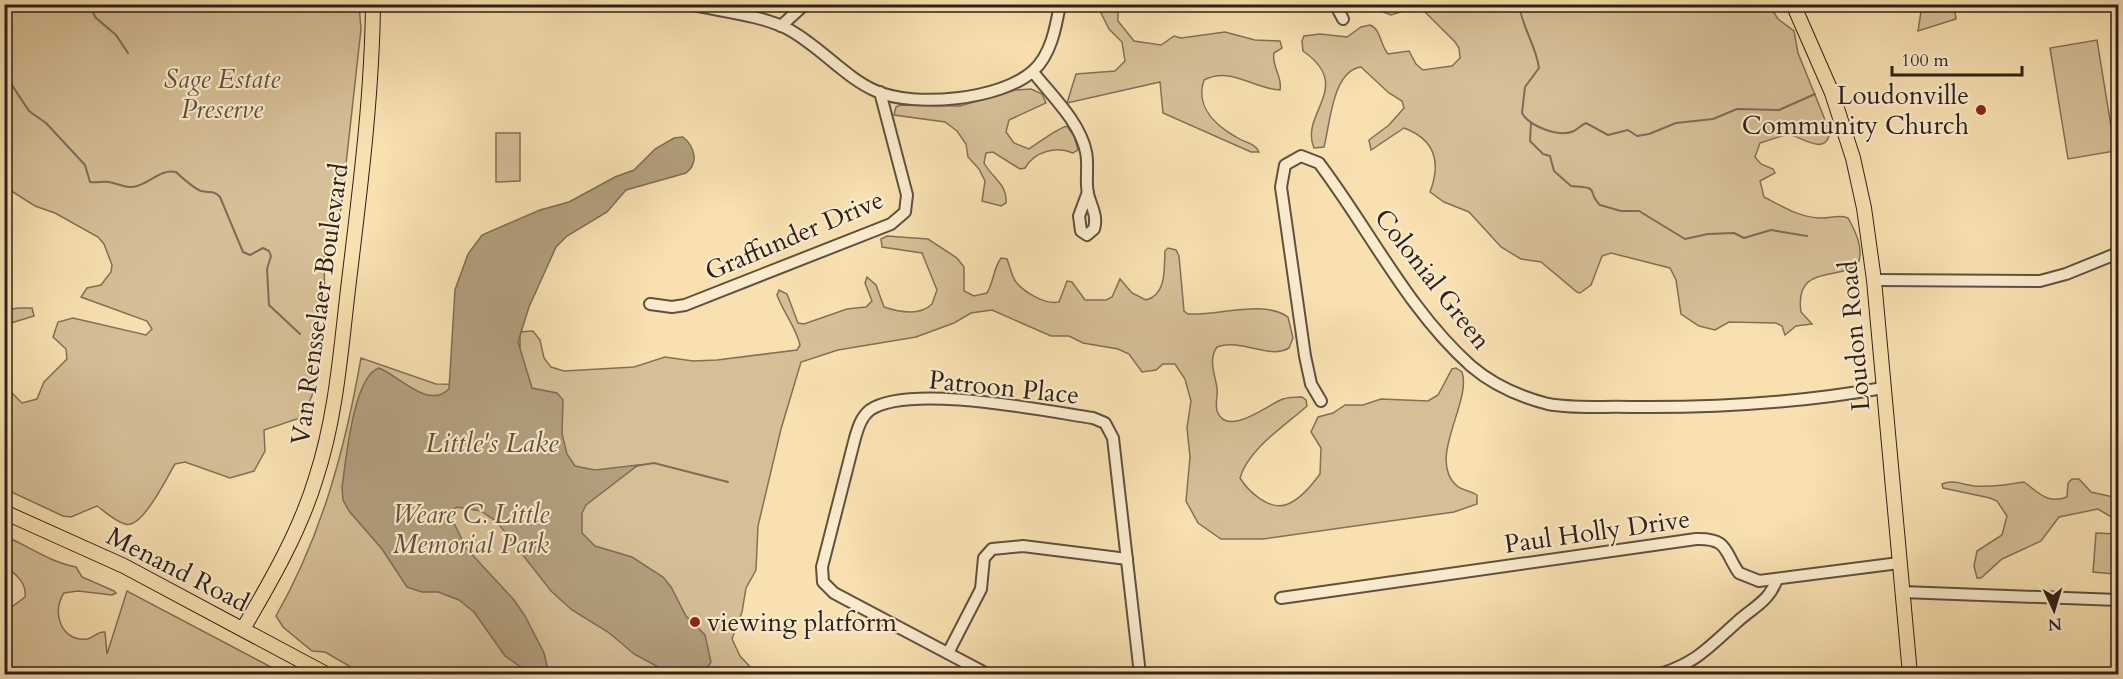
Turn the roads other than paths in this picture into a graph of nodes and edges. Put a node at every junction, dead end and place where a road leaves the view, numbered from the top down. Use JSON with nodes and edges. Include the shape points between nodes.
{"nodes":[{"id":1,"x":373,"y":4,"type":"edge"},
{"id":2,"x":689,"y":4,"type":"edge"},
{"id":3,"x":805,"y":4,"type":"edge"},
{"id":4,"x":1060,"y":4,"type":"edge"},
{"id":5,"x":1335,"y":4,"type":"edge"},
{"id":6,"x":1793,"y":4,"type":"edge"},
{"id":7,"x":1343,"y":19,"type":"dead end"},
{"id":8,"x":781,"y":26,"type":"junction"},
{"id":9,"x":1033,"y":72,"type":"junction"},
{"id":10,"x":880,"y":92,"type":"junction"},
{"id":11,"x":1088,"y":192,"type":"dead end"},
{"id":12,"x":2118,"y":253,"type":"edge"},
{"id":13,"x":1874,"y":280,"type":"junction"},
{"id":14,"x":650,"y":304,"type":"dead end"},
{"id":15,"x":1883,"y":388,"type":"junction"},
{"id":16,"x":1321,"y":401,"type":"dead end"},
{"id":17,"x":4,"y":512,"type":"edge"},
{"id":18,"x":1127,"y":559,"type":"junction"},
{"id":19,"x":1899,"y":563,"type":"junction"},
{"id":20,"x":1777,"y":579,"type":"junction"},
{"id":21,"x":1902,"y":592,"type":"junction"},
{"id":22,"x":1281,"y":598,"type":"dead end"},
{"id":23,"x":2118,"y":600,"type":"edge"},
{"id":24,"x":243,"y":629,"type":"junction"},
{"id":25,"x":948,"y":653,"type":"junction"},
{"id":26,"x":326,"y":675,"type":"edge"},
{"id":27,"x":987,"y":675,"type":"edge"},
{"id":28,"x":1140,"y":675,"type":"edge"},
{"id":29,"x":1660,"y":675,"type":"edge"},
{"id":30,"x":1910,"y":675,"type":"edge"}],
"edges":[{"from":1,"to":24,"type":"main road","name":"Van Rensselaer Boulevard","via":[[367,128],[329,429],[304,509]]},
{"from":2,"to":8,"type":"street"},
{"from":3,"to":8,"type":"street"},
{"from":4,"to":9,"type":"street","via":[[1050,43]]},
{"from":5,"to":7,"type":"street"},
{"from":6,"to":13,"type":"main road","name":"Loudon Road","via":[[1832,93],[1850,149],[1864,208]]},
{"from":8,"to":10,"type":"street"},
{"from":9,"to":10,"type":"street","via":[[1006,86],[955,98],[917,99]]},
{"from":9,"to":11,"type":"street","via":[[1083,142]]},
{"from":10,"to":14,"type":"street","name":"Graffunder Drive","via":[[907,195],[907,208],[902,216],[862,237],[685,304]]},
{"from":12,"to":13,"type":"street","via":[[2040,280]]},
{"from":13,"to":15,"type":"main road","name":"Loudon Road"},
{"from":15,"to":16,"type":"street","name":"Colonial Green","via":[[1817,399],[1699,406],[1563,406],[1521,395],[1483,375],[1457,352],[1414,300],[1318,163],[1301,156],[1285,165],[1281,187],[1305,356],[1311,382]]},
{"from":15,"to":19,"type":"main road","name":"Loudon Road"},
{"from":17,"to":24,"type":"main road","name":"Menand Road","via":[[124,566]]},
{"from":18,"to":25,"type":"street","via":[[1023,546],[992,549],[984,558],[981,589]]},
{"from":18,"to":25,"type":"street","name":"Patroon Place","via":[[1113,438],[1101,421],[966,401],[906,401],[876,407],[863,417],[858,429],[822,578],[834,593]]},
{"from":18,"to":28,"type":"street","name":"Patroon Place"},
{"from":19,"to":20,"type":"street","name":"Paul Holly Drive"},
{"from":19,"to":21,"type":"main road","name":"Loudon Road"},
{"from":20,"to":22,"type":"street","name":"Paul Holly Drive","via":[[1745,578],[1725,547],[1704,539]]},
{"from":20,"to":29,"type":"street","via":[[1768,598],[1709,650]]},
{"from":21,"to":23,"type":"street"},
{"from":21,"to":30,"type":"main road","name":"Loudon Road"},
{"from":24,"to":26,"type":"main road","name":"Menand Road"},
{"from":25,"to":27,"type":"street","name":"Patroon Place"}]}
